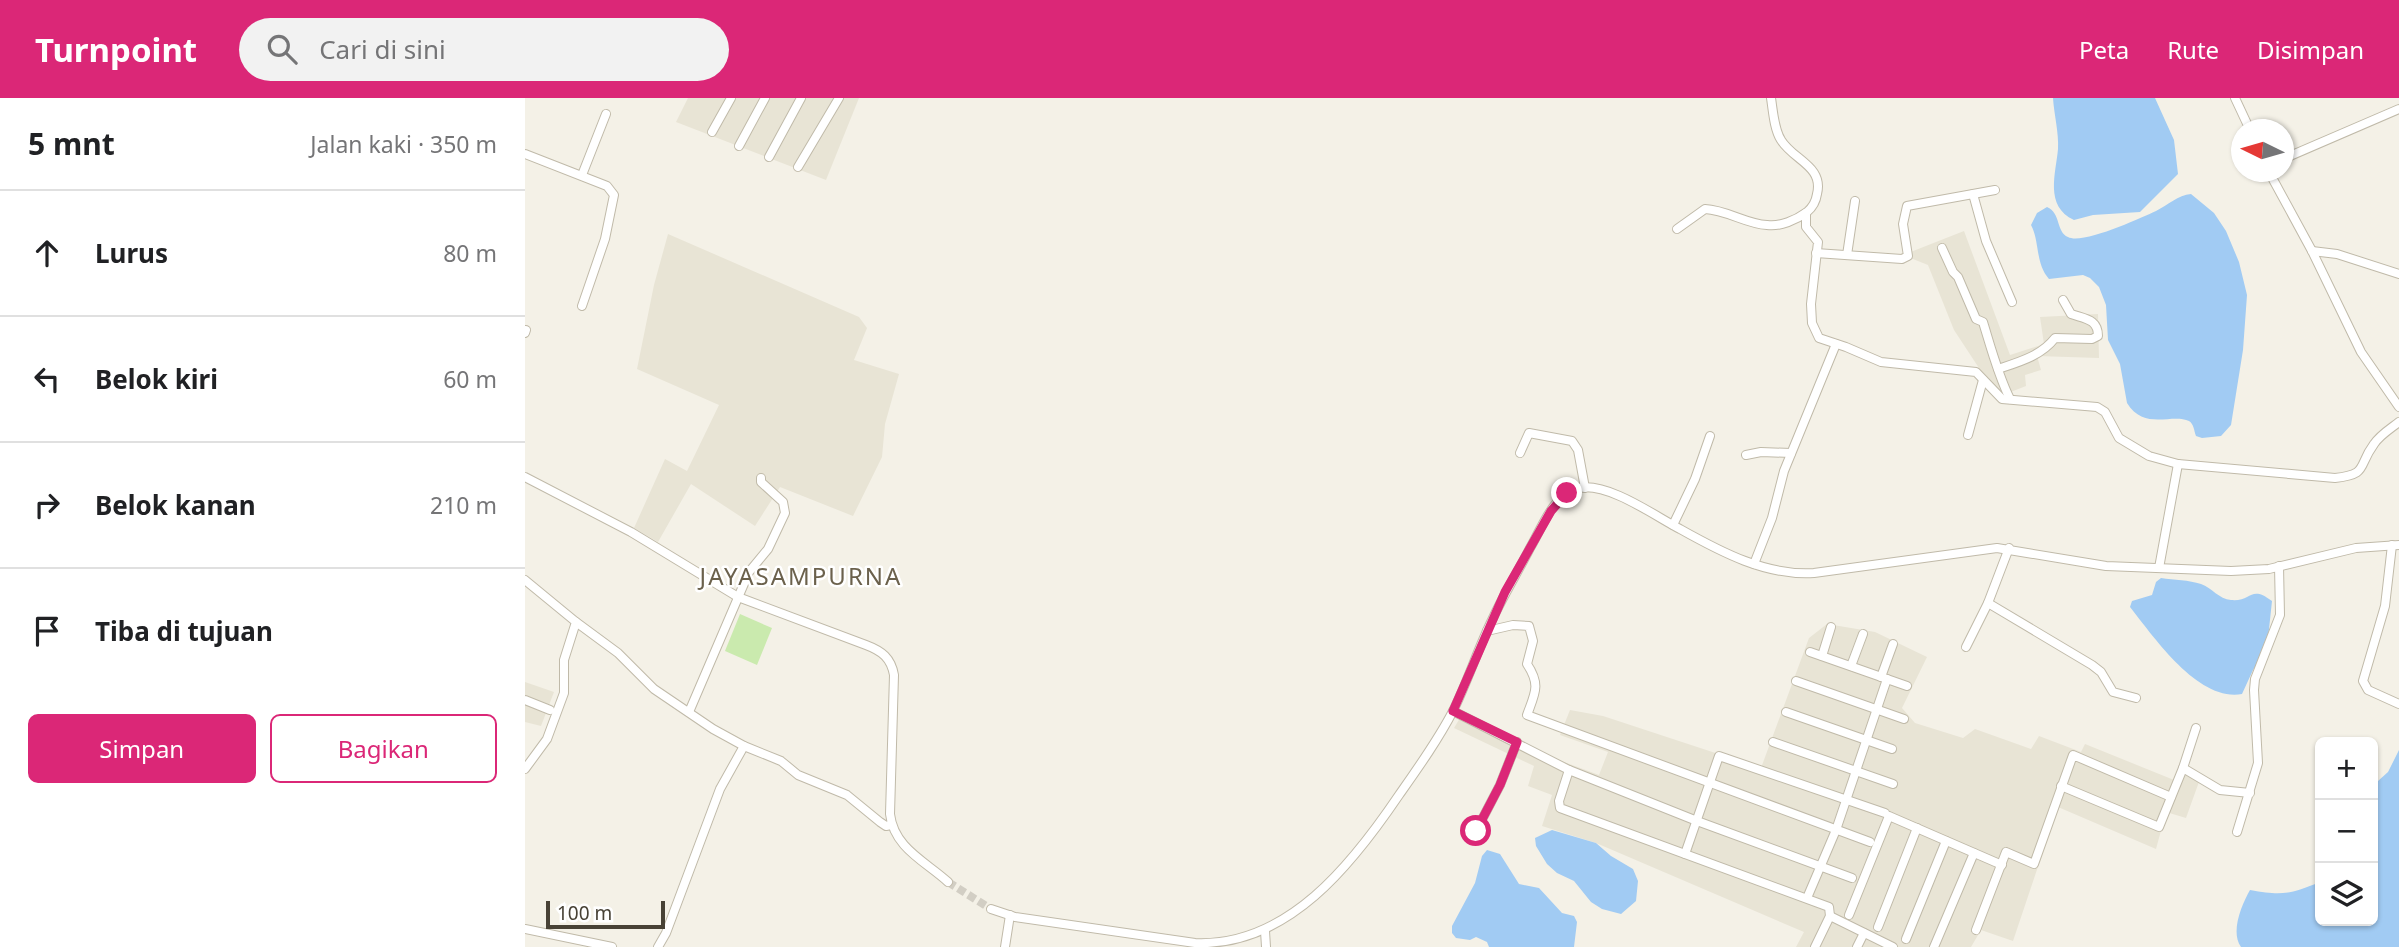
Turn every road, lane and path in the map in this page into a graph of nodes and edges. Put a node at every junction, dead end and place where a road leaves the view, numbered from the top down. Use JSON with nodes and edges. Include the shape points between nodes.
{"nodes":[{"id":1,"x":731,"y":98,"type":"edge"},
{"id":2,"x":765,"y":98,"type":"edge"},
{"id":3,"x":801,"y":98,"type":"edge"},
{"id":4,"x":839,"y":98,"type":"edge"},
{"id":5,"x":1772,"y":98,"type":"edge"},
{"id":6,"x":2235,"y":98,"type":"edge"},
{"id":7,"x":2399,"y":109,"type":"edge"},
{"id":8,"x":606,"y":114,"type":"dead end"},
{"id":9,"x":2245,"y":119,"type":"edge"},
{"id":10,"x":712,"y":132,"type":"dead end"},
{"id":11,"x":740,"y":146,"type":"dead end"},
{"id":12,"x":525,"y":154,"type":"edge"},
{"id":13,"x":2294,"y":155,"type":"edge"},
{"id":14,"x":769,"y":157,"type":"dead end"},
{"id":15,"x":798,"y":167,"type":"dead end"},
{"id":16,"x":582,"y":175,"type":"junction"},
{"id":17,"x":2274,"y":182,"type":"edge"},
{"id":18,"x":1995,"y":190,"type":"dead end"},
{"id":19,"x":1973,"y":194,"type":"junction"},
{"id":20,"x":1855,"y":201,"type":"dead end"},
{"id":21,"x":1806,"y":213,"type":"junction"},
{"id":22,"x":1677,"y":229,"type":"dead end"},
{"id":23,"x":1942,"y":248,"type":"dead end"},
{"id":24,"x":2312,"y":251,"type":"junction"},
{"id":25,"x":1817,"y":253,"type":"junction"},
{"id":26,"x":1847,"y":255,"type":"junction"},
{"id":27,"x":2399,"y":274,"type":"edge"},
{"id":28,"x":2063,"y":300,"type":"dead end"},
{"id":29,"x":2011,"y":302,"type":"dead end"},
{"id":30,"x":582,"y":306,"type":"dead end"},
{"id":31,"x":1836,"y":344,"type":"junction"},
{"id":32,"x":1998,"y":369,"type":"junction"},
{"id":33,"x":1983,"y":380,"type":"junction"},
{"id":34,"x":2010,"y":400,"type":"junction"},
{"id":35,"x":2399,"y":407,"type":"edge"},
{"id":36,"x":2399,"y":422,"type":"edge"},
{"id":37,"x":1968,"y":435,"type":"dead end"},
{"id":38,"x":1710,"y":436,"type":"dead end"},
{"id":39,"x":1520,"y":453,"type":"dead end"},
{"id":40,"x":1791,"y":453,"type":"junction"},
{"id":41,"x":1746,"y":455,"type":"dead end"},
{"id":42,"x":2178,"y":464,"type":"junction"},
{"id":43,"x":525,"y":477,"type":"edge"},
{"id":44,"x":761,"y":478,"type":"dead end"},
{"id":45,"x":1585,"y":488,"type":"junction"},
{"id":46,"x":1673,"y":525,"type":"junction"},
{"id":47,"x":2396,"y":545,"type":"edge"},
{"id":48,"x":2009,"y":548,"type":"junction"},
{"id":49,"x":1754,"y":564,"type":"junction"},
{"id":50,"x":2279,"y":566,"type":"junction"},
{"id":51,"x":2159,"y":568,"type":"junction"},
{"id":52,"x":525,"y":580,"type":"edge"},
{"id":53,"x":738,"y":597,"type":"junction"},
{"id":54,"x":1987,"y":603,"type":"junction"},
{"id":55,"x":576,"y":622,"type":"junction"},
{"id":56,"x":1831,"y":627,"type":"dead end"},
{"id":57,"x":1487,"y":631,"type":"junction"},
{"id":58,"x":1863,"y":634,"type":"dead end"},
{"id":59,"x":1893,"y":643,"type":"dead end"},
{"id":60,"x":1966,"y":647,"type":"dead end"},
{"id":61,"x":1810,"y":652,"type":"dead end"},
{"id":62,"x":1822,"y":656,"type":"junction"},
{"id":63,"x":1851,"y":666,"type":"junction"},
{"id":64,"x":1884,"y":678,"type":"junction"},
{"id":65,"x":1796,"y":681,"type":"dead end"},
{"id":66,"x":1907,"y":686,"type":"dead end"},
{"id":67,"x":2136,"y":698,"type":"dead end"},
{"id":68,"x":525,"y":700,"type":"edge"},
{"id":69,"x":2399,"y":704,"type":"edge"},
{"id":70,"x":1877,"y":709,"type":"junction"},
{"id":71,"x":550,"y":710,"type":"dead end"},
{"id":72,"x":1453,"y":711,"type":"junction"},
{"id":73,"x":689,"y":712,"type":"junction"},
{"id":74,"x":1786,"y":712,"type":"dead end"},
{"id":75,"x":1903,"y":719,"type":"dead end"},
{"id":76,"x":2196,"y":728,"type":"dead end"},
{"id":77,"x":1866,"y":740,"type":"junction"},
{"id":78,"x":1517,"y":742,"type":"junction"},
{"id":79,"x":1773,"y":742,"type":"dead end"},
{"id":80,"x":744,"y":746,"type":"junction"},
{"id":81,"x":1892,"y":749,"type":"dead end"},
{"id":82,"x":2183,"y":768,"type":"junction"},
{"id":83,"x":525,"y":769,"type":"edge"},
{"id":84,"x":1569,"y":770,"type":"junction"},
{"id":85,"x":1855,"y":771,"type":"junction"},
{"id":86,"x":1711,"y":783,"type":"junction"},
{"id":87,"x":1893,"y":784,"type":"dead end"},
{"id":88,"x":2061,"y":786,"type":"junction"},
{"id":89,"x":2250,"y":793,"type":"junction"},
{"id":90,"x":2171,"y":797,"type":"junction"},
{"id":91,"x":1845,"y":800,"type":"junction"},
{"id":92,"x":1885,"y":813,"type":"dead end"},
{"id":93,"x":1697,"y":821,"type":"junction"},
{"id":94,"x":891,"y":825,"type":"junction"},
{"id":95,"x":1917,"y":828,"type":"junction"},
{"id":96,"x":1836,"y":830,"type":"junction"},
{"id":97,"x":1476,"y":831,"type":"dead end"},
{"id":98,"x":2237,"y":832,"type":"dead end"},
{"id":99,"x":1947,"y":841,"type":"junction"},
{"id":100,"x":1870,"y":842,"type":"dead end"},
{"id":101,"x":1974,"y":853,"type":"junction"},
{"id":102,"x":1685,"y":854,"type":"junction"},
{"id":103,"x":2001,"y":865,"type":"junction"},
{"id":104,"x":1820,"y":866,"type":"junction"},
{"id":105,"x":1852,"y":878,"type":"dead end"},
{"id":106,"x":948,"y":882,"type":"tunnel mouth"},
{"id":107,"x":1807,"y":898,"type":"junction"},
{"id":108,"x":991,"y":909,"type":"tunnel mouth"},
{"id":109,"x":1010,"y":915,"type":"junction"},
{"id":110,"x":1849,"y":915,"type":"dead end"},
{"id":111,"x":1830,"y":916,"type":"junction"},
{"id":112,"x":1878,"y":927,"type":"dead end"},
{"id":113,"x":525,"y":929,"type":"edge"},
{"id":114,"x":1976,"y":930,"type":"dead end"},
{"id":115,"x":1265,"y":931,"type":"junction"},
{"id":116,"x":1864,"y":933,"type":"junction"},
{"id":117,"x":1906,"y":939,"type":"dead end"},
{"id":118,"x":612,"y":947,"type":"edge"},
{"id":119,"x":658,"y":947,"type":"edge"},
{"id":120,"x":1005,"y":947,"type":"edge"},
{"id":121,"x":1266,"y":947,"type":"edge"},
{"id":122,"x":1815,"y":947,"type":"edge"},
{"id":123,"x":1857,"y":947,"type":"edge"},
{"id":124,"x":1893,"y":947,"type":"edge"},
{"id":125,"x":1934,"y":947,"type":"edge"}],
"edges":[{"from":1,"to":10,"type":"street"},
{"from":2,"to":11,"type":"street"},
{"from":3,"to":14,"type":"street"},
{"from":4,"to":15,"type":"street"},
{"from":5,"to":21,"type":"street","via":[[1781,139],[1818,180],[1817,199]]},
{"from":6,"to":9,"type":"street"},
{"from":7,"to":13,"type":"street"},
{"from":8,"to":16,"type":"street"},
{"from":12,"to":16,"type":"street"},
{"from":16,"to":30,"type":"street","via":[[607,186],[614,195],[605,239]]},
{"from":17,"to":24,"type":"street"},
{"from":18,"to":19,"type":"street"},
{"from":19,"to":26,"type":"street","via":[[1907,206],[1905,258]]},
{"from":19,"to":29,"type":"street"},
{"from":20,"to":26,"type":"street"},
{"from":21,"to":22,"type":"street","via":[[1767,226],[1705,209]]},
{"from":21,"to":25,"type":"street","via":[[1806,227],[1817,240]]},
{"from":23,"to":32,"type":"street","via":[[1976,319],[1983,321]]},
{"from":24,"to":27,"type":"street"},
{"from":24,"to":35,"type":"street","via":[[2361,352]]},
{"from":25,"to":26,"type":"street"},
{"from":25,"to":31,"type":"street","via":[[1812,323],[1819,338]]},
{"from":28,"to":32,"type":"street","via":[[2071,314],[2093,321],[2098,336],[2055,338],[2042,352]]},
{"from":31,"to":33,"type":"street","via":[[1881,362],[1976,372]]},
{"from":31,"to":40,"type":"street"},
{"from":32,"to":34,"type":"street"},
{"from":33,"to":34,"type":"street","via":[[2002,399]]},
{"from":33,"to":37,"type":"street"},
{"from":34,"to":42,"type":"street","via":[[2097,407],[2126,443]]},
{"from":36,"to":42,"type":"street","via":[[2377,440],[2362,468],[2352,476]]},
{"from":38,"to":46,"type":"street"},
{"from":39,"to":45,"type":"street","via":[[1529,433],[1572,441]]},
{"from":40,"to":41,"type":"street"},
{"from":40,"to":49,"type":"street"},
{"from":42,"to":51,"type":"street"},
{"from":43,"to":53,"type":"street","via":[[631,531]]},
{"from":44,"to":53,"type":"street","via":[[783,502],[785,513]]},
{"from":45,"to":46,"type":"street","via":[[1618,496]]},
{"from":45,"to":57,"type":"street","via":[[1567,493],[1556,504]]},
{"from":46,"to":49,"type":"street"},
{"from":47,"to":50,"type":"street","via":[[2355,548]]},
{"from":47,"to":69,"type":"street","via":[[2385,606],[2363,681],[2368,690]]},
{"from":48,"to":49,"type":"street","via":[[1800,574]]},
{"from":48,"to":51,"type":"street","via":[[2082,564]]},
{"from":48,"to":54,"type":"street"},
{"from":50,"to":51,"type":"street","via":[[2231,571]]},
{"from":50,"to":89,"type":"street","via":[[2280,615],[2255,679],[2259,750]]},
{"from":52,"to":55,"type":"street"},
{"from":53,"to":73,"type":"street"},
{"from":53,"to":94,"type":"street","via":[[866,645],[890,659],[894,675]]},
{"from":54,"to":60,"type":"street"},
{"from":54,"to":67,"type":"street","via":[[2101,672],[2113,692]]},
{"from":55,"to":73,"type":"street","via":[[618,653],[654,689]]},
{"from":55,"to":83,"type":"street","via":[[564,660],[564,693],[547,739]]},
{"from":56,"to":62,"type":"street"},
{"from":57,"to":72,"type":"street"},
{"from":57,"to":86,"type":"street","via":[[1529,626],[1533,641],[1527,664],[1537,688],[1527,715]]},
{"from":58,"to":63,"type":"street"},
{"from":59,"to":64,"type":"street"},
{"from":61,"to":62,"type":"street"},
{"from":62,"to":63,"type":"street"},
{"from":63,"to":64,"type":"street"},
{"from":64,"to":66,"type":"street"},
{"from":64,"to":70,"type":"street"},
{"from":65,"to":70,"type":"street"},
{"from":68,"to":71,"type":"street"},
{"from":70,"to":75,"type":"street"},
{"from":70,"to":77,"type":"street"},
{"from":72,"to":78,"type":"street"},
{"from":72,"to":115,"type":"street","via":[[1388,812],[1343,870],[1306,905]]},
{"from":73,"to":80,"type":"street"},
{"from":74,"to":77,"type":"street"},
{"from":76,"to":82,"type":"street"},
{"from":77,"to":81,"type":"street"},
{"from":77,"to":85,"type":"street"},
{"from":78,"to":84,"type":"street"},
{"from":78,"to":97,"type":"street"},
{"from":79,"to":85,"type":"street"},
{"from":80,"to":94,"type":"street","via":[[847,795],[880,822]]},
{"from":80,"to":119,"type":"street","via":[[720,789]]},
{"from":82,"to":89,"type":"street","via":[[2220,790]]},
{"from":82,"to":90,"type":"street"},
{"from":84,"to":93,"type":"street"},
{"from":84,"to":102,"type":"street","via":[[1560,808]]},
{"from":85,"to":87,"type":"street"},
{"from":85,"to":91,"type":"street"},
{"from":86,"to":91,"type":"street","via":[[1720,756]]},
{"from":86,"to":93,"type":"street"},
{"from":86,"to":96,"type":"street"},
{"from":88,"to":90,"type":"street","via":[[2159,827]]},
{"from":88,"to":90,"type":"street","via":[[2073,755]]},
{"from":88,"to":103,"type":"street","via":[[2034,863],[2006,852]]},
{"from":89,"to":98,"type":"street"},
{"from":91,"to":92,"type":"street"},
{"from":91,"to":96,"type":"street"},
{"from":93,"to":102,"type":"street"},
{"from":93,"to":104,"type":"street"},
{"from":94,"to":106,"type":"street","via":[[907,850]]},
{"from":95,"to":99,"type":"street"},
{"from":95,"to":110,"type":"street","via":[[1889,816]]},
{"from":95,"to":112,"type":"street"},
{"from":96,"to":100,"type":"street"},
{"from":96,"to":104,"type":"street"},
{"from":99,"to":101,"type":"street"},
{"from":99,"to":117,"type":"street"},
{"from":101,"to":103,"type":"street"},
{"from":101,"to":125,"type":"street"},
{"from":102,"to":107,"type":"street"},
{"from":103,"to":114,"type":"street"},
{"from":104,"to":105,"type":"street"},
{"from":104,"to":107,"type":"street"},
{"from":107,"to":111,"type":"street","via":[[1829,907]]},
{"from":108,"to":109,"type":"street"},
{"from":109,"to":115,"type":"street","via":[[1206,944],[1236,941]]},
{"from":109,"to":120,"type":"street"},
{"from":111,"to":116,"type":"street"},
{"from":111,"to":122,"type":"street"},
{"from":113,"to":118,"type":"street"},
{"from":115,"to":121,"type":"street"},
{"from":116,"to":123,"type":"street"},
{"from":116,"to":124,"type":"street"}]}
